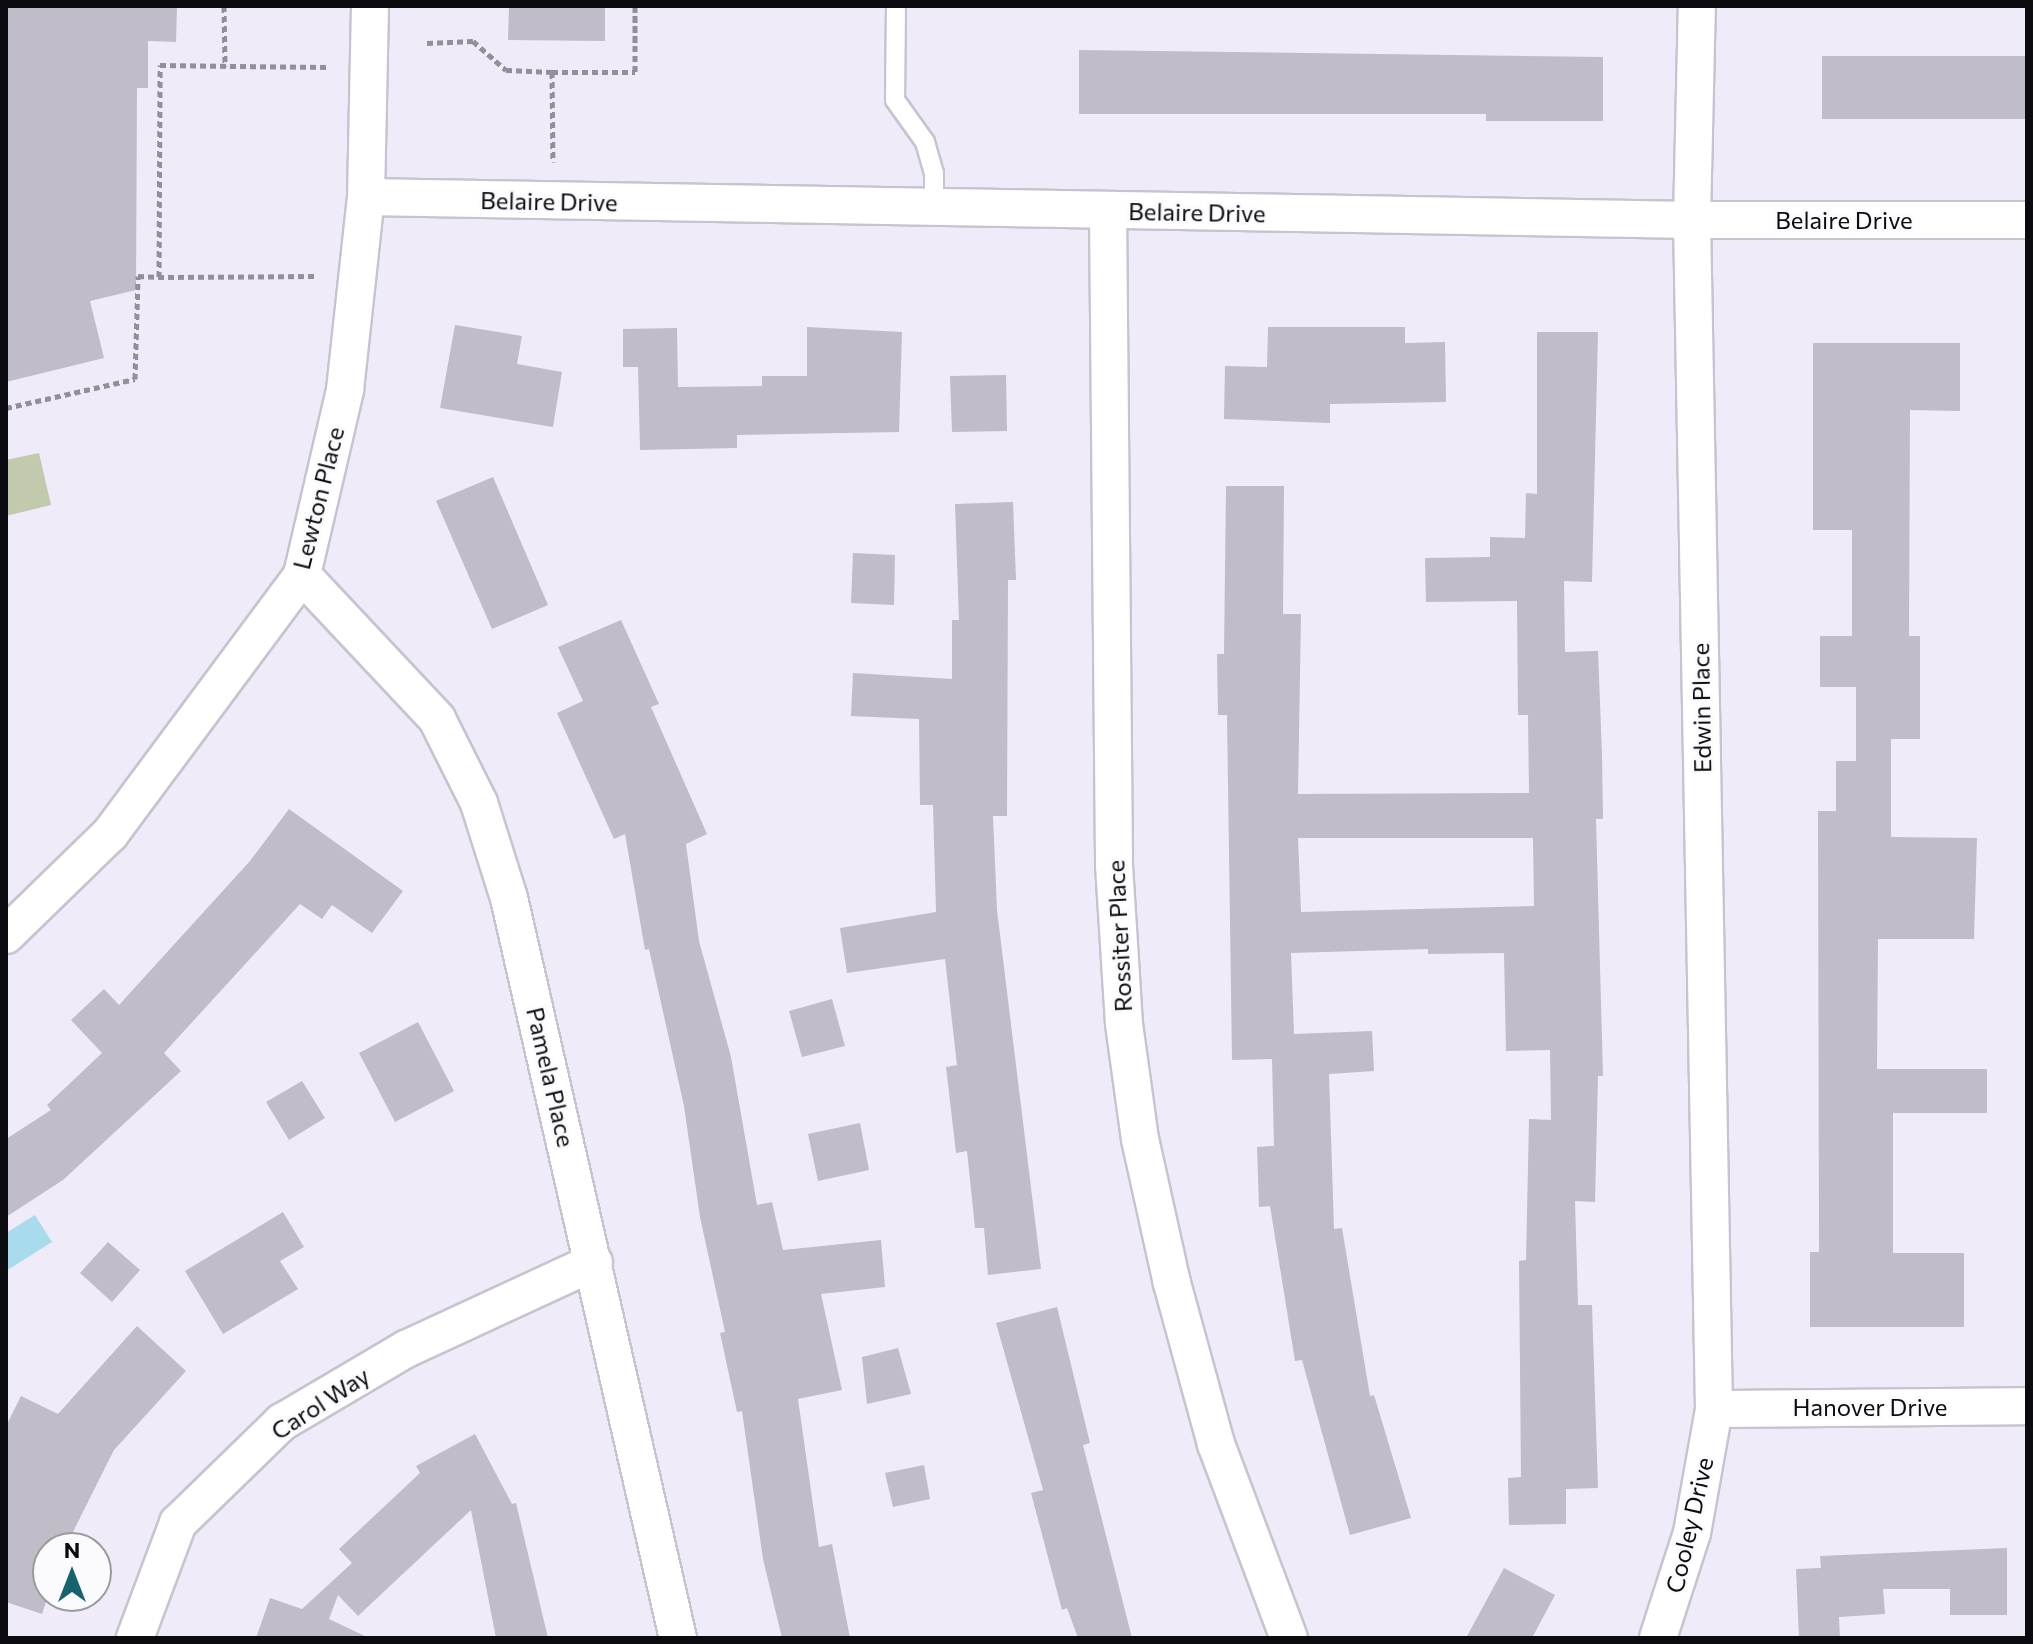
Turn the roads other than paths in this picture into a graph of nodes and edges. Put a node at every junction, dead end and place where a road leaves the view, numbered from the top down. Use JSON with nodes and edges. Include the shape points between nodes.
{"nodes":[{"id":1,"x":370,"y":6,"type":"edge"},
{"id":2,"x":896,"y":6,"type":"edge"},
{"id":3,"x":1697,"y":6,"type":"edge"},
{"id":4,"x":366,"y":197,"type":"junction"},
{"id":5,"x":934,"y":208,"type":"junction"},
{"id":6,"x":1108,"y":211,"type":"junction"},
{"id":7,"x":1692,"y":220,"type":"junction"},
{"id":8,"x":2027,"y":220,"type":"edge"},
{"id":9,"x":302,"y":575,"type":"junction"},
{"id":10,"x":6,"y":935,"type":"edge"},
{"id":11,"x":594,"y":1262,"type":"junction"},
{"id":12,"x":2027,"y":1406,"type":"edge"},
{"id":13,"x":1714,"y":1409,"type":"junction"},
{"id":14,"x":135,"y":1638,"type":"edge"},
{"id":15,"x":678,"y":1638,"type":"edge"},
{"id":16,"x":1289,"y":1638,"type":"edge"},
{"id":17,"x":1658,"y":1638,"type":"edge"}],
"edges":[{"from":1,"to":4,"type":"street","name":"Lewton Place"},
{"from":2,"to":5,"type":"lane","via":[[895,100],[925,142],[934,173]]},
{"from":3,"to":7,"type":"street","name":"Edwin Place"},
{"from":4,"to":5,"type":"street","name":"Belaire Drive"},
{"from":4,"to":9,"type":"street","name":"Lewton Place","via":[[345,390]]},
{"from":5,"to":6,"type":"street","name":"Belaire Drive"},
{"from":6,"to":7,"type":"street","name":"Belaire Drive"},
{"from":6,"to":16,"type":"street","name":"Rossiter Place","via":[[1114,865],[1124,1024],[1140,1139],[1172,1283],[1216,1444]]},
{"from":7,"to":8,"type":"street","name":"Belaire Drive"},
{"from":7,"to":13,"type":"street","name":"Edwin Place"},
{"from":9,"to":10,"type":"street","name":"Lewton Place","via":[[110,834]]},
{"from":9,"to":11,"type":"street","name":"Pamela Place","via":[[437,719],[479,803],[509,898]]},
{"from":11,"to":14,"type":"street","name":"Carol Way","via":[[406,1349],[282,1422],[178,1523]]},
{"from":11,"to":15,"type":"street","name":"Pamela Place","via":[[627,1432]]},
{"from":12,"to":13,"type":"street","name":"Hanover Drive"},
{"from":13,"to":17,"type":"street","name":"Cooley Drive","via":[[1692,1533]]}]}
